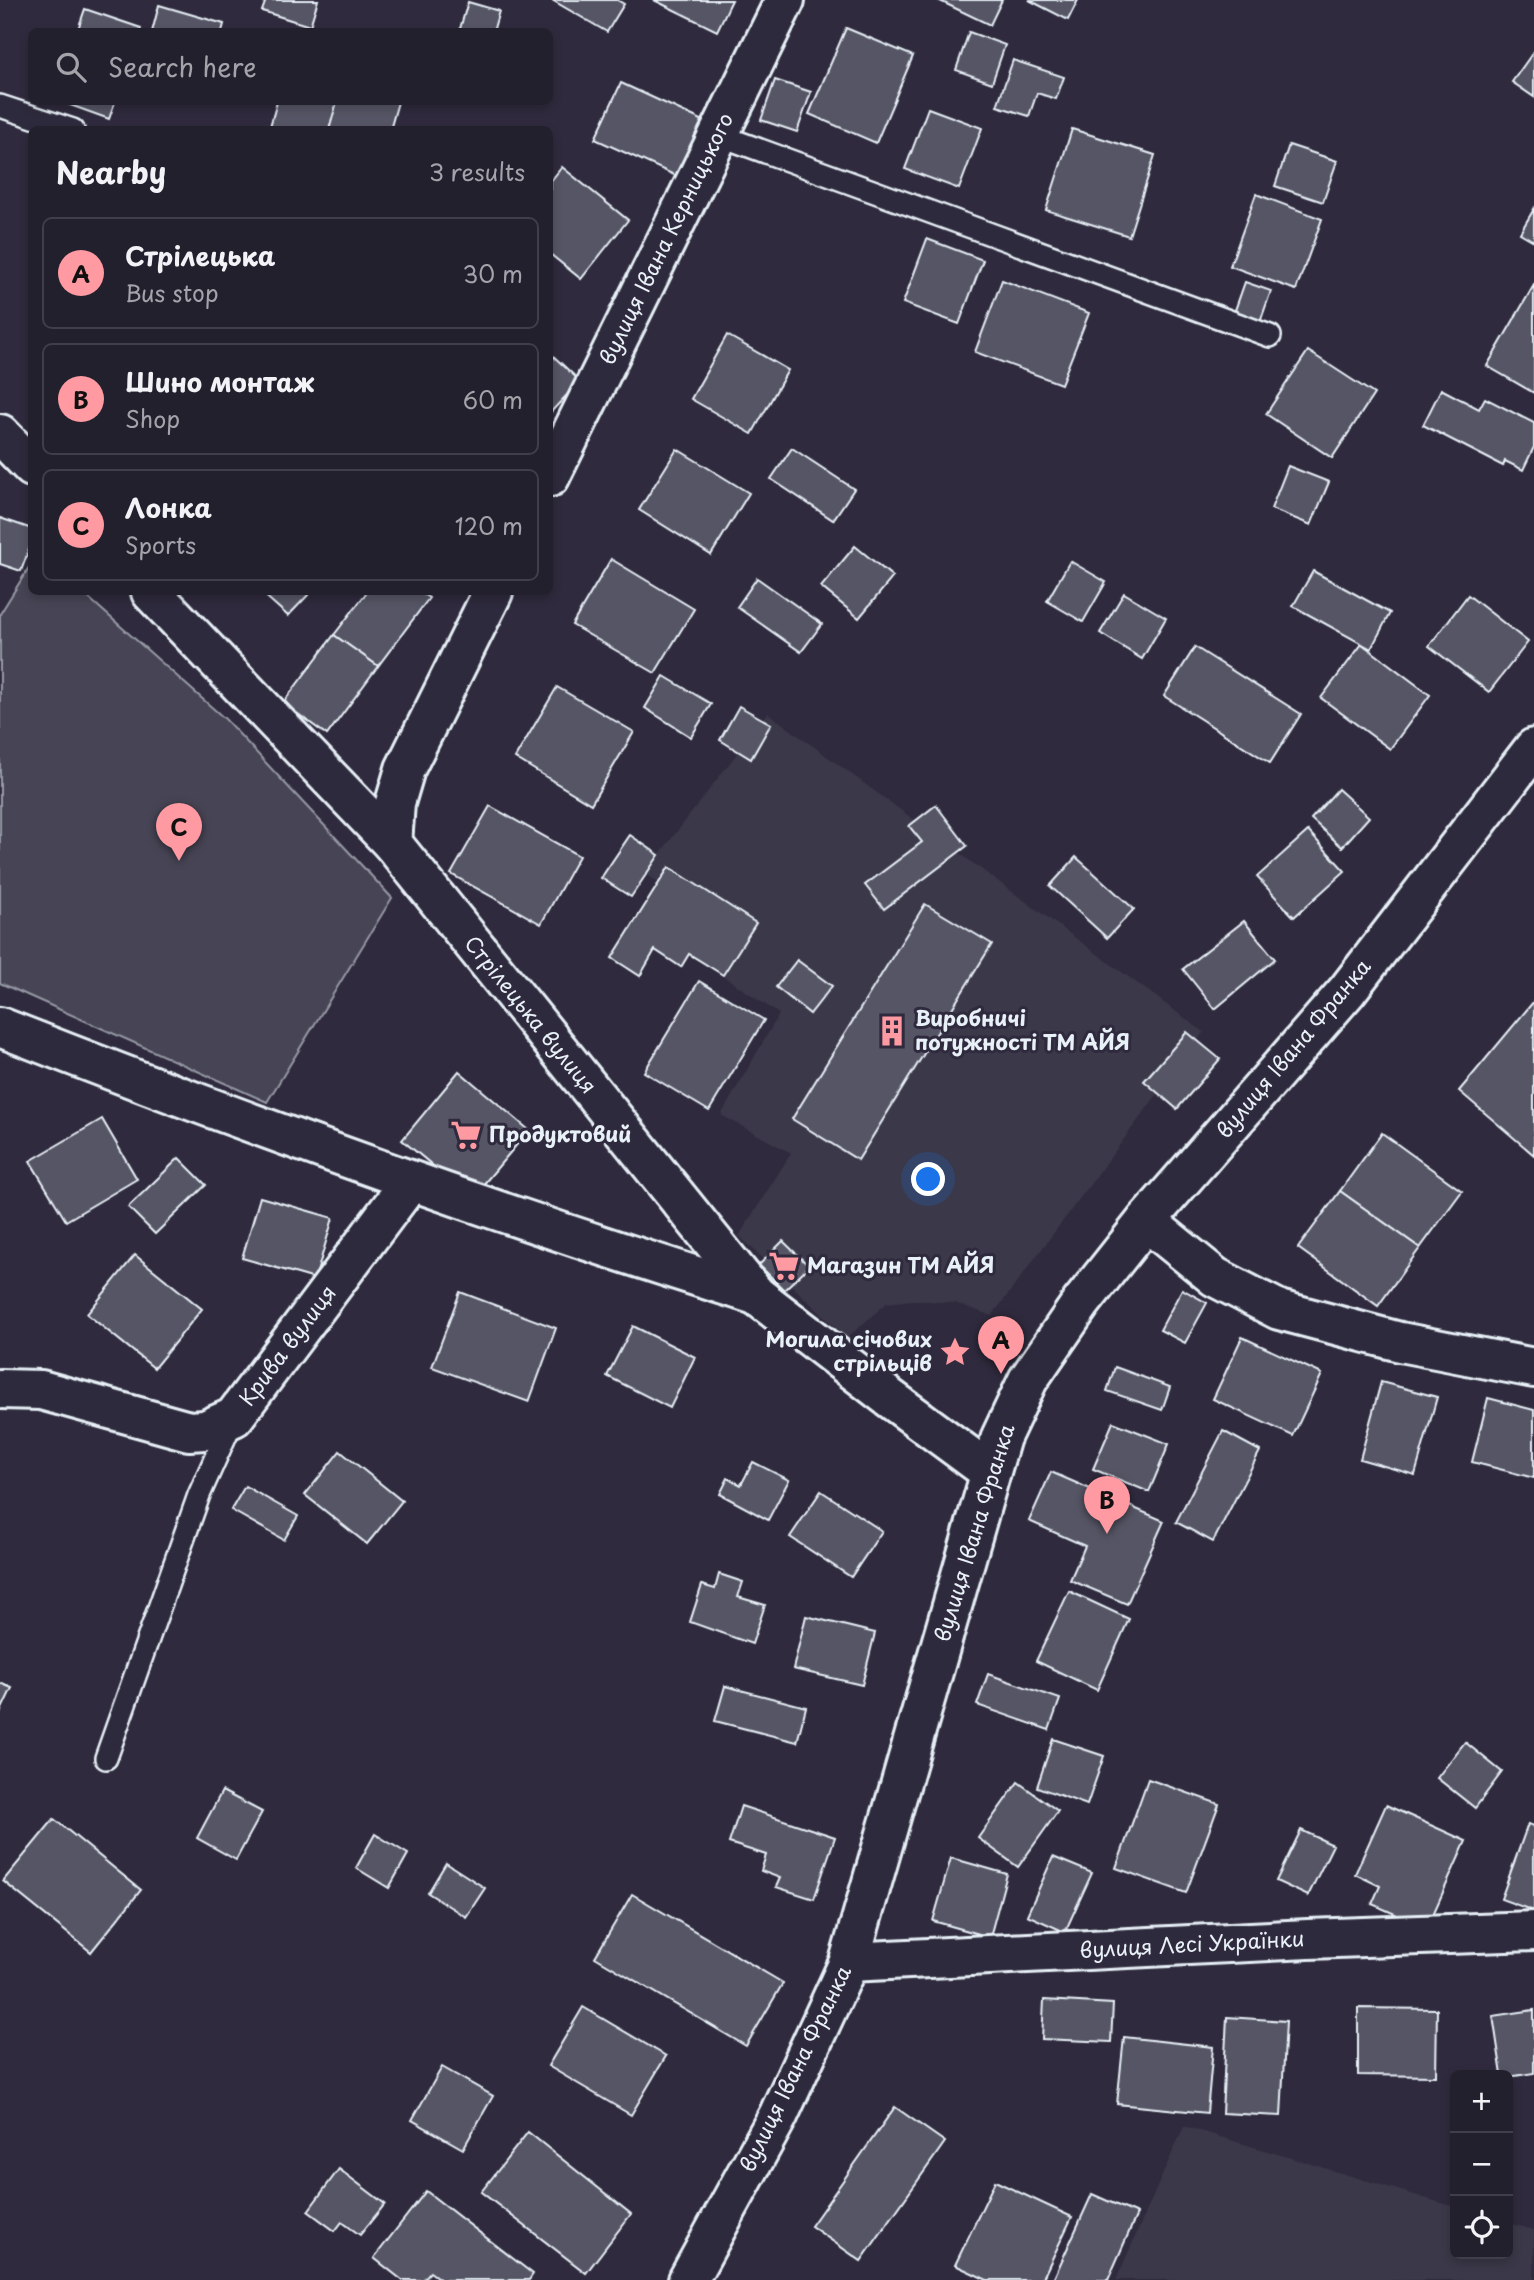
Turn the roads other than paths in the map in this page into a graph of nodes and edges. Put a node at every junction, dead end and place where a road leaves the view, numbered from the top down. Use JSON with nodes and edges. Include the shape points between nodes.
{"nodes":[{"id":1,"x":785,"y":0,"type":"edge"},
{"id":2,"x":0,"y":106,"type":"edge"},
{"id":3,"x":61,"y":126,"type":"edge"},
{"id":4,"x":719,"y":135,"type":"junction"},
{"id":5,"x":1269,"y":336,"type":"dead end"},
{"id":6,"x":0,"y":434,"type":"edge"},
{"id":7,"x":28,"y":463,"type":"edge"},
{"id":8,"x":553,"y":471,"type":"edge"},
{"id":9,"x":153,"y":595,"type":"edge"},
{"id":10,"x":492,"y":595,"type":"edge"},
{"id":11,"x":1534,"y":748,"type":"edge"},
{"id":12,"x":392,"y":844,"type":"junction"},
{"id":13,"x":0,"y":1027,"type":"edge"},
{"id":14,"x":411,"y":1181,"type":"junction"},
{"id":15,"x":1146,"y":1221,"type":"junction"},
{"id":16,"x":757,"y":1295,"type":"junction"},
{"id":17,"x":1534,"y":1368,"type":"edge"},
{"id":18,"x":0,"y":1389,"type":"edge"},
{"id":19,"x":234,"y":1417,"type":"junction"},
{"id":20,"x":990,"y":1472,"type":"junction"},
{"id":21,"x":106,"y":1758,"type":"dead end"},
{"id":22,"x":1534,"y":1931,"type":"edge"},
{"id":23,"x":849,"y":1962,"type":"junction"},
{"id":24,"x":688,"y":2280,"type":"edge"}],
"edges":[{"from":1,"to":4,"type":"street","name":"вулиця Івана Керницького"},
{"from":2,"to":3,"type":"lane"},
{"from":4,"to":5,"type":"lane"},
{"from":4,"to":8,"type":"street","name":"вулиця Івана Керницького"},
{"from":6,"to":7,"type":"street"},
{"from":9,"to":12,"type":"street","name":"Стрілецька вулиця"},
{"from":10,"to":12,"type":"street","via":[[405,768],[395,803]]},
{"from":11,"to":15,"type":"street","name":"вулиця Івана Франка","via":[[1347,991]]},
{"from":12,"to":16,"type":"street","name":"Стрілецька вулиця"},
{"from":13,"to":14,"type":"street"},
{"from":14,"to":16,"type":"street"},
{"from":14,"to":19,"type":"street","name":"Крива вулиця"},
{"from":15,"to":17,"type":"street","via":[[1215,1278],[1279,1310],[1400,1342]]},
{"from":15,"to":20,"type":"street","name":"вулиця Івана Франка","via":[[1028,1380]]},
{"from":16,"to":20,"type":"street","name":"Стрілецька вулиця"},
{"from":18,"to":19,"type":"street","name":"Крива вулиця","via":[[41,1390],[189,1431],[205,1430]]},
{"from":19,"to":21,"type":"lane","via":[[199,1495]]},
{"from":20,"to":23,"type":"street","name":"вулиця Івана Франка"},
{"from":22,"to":23,"type":"street","name":"вулиця Лесі Українки"},
{"from":23,"to":24,"type":"street","name":"вулиця Івана Франка","via":[[778,2116]]}]}
